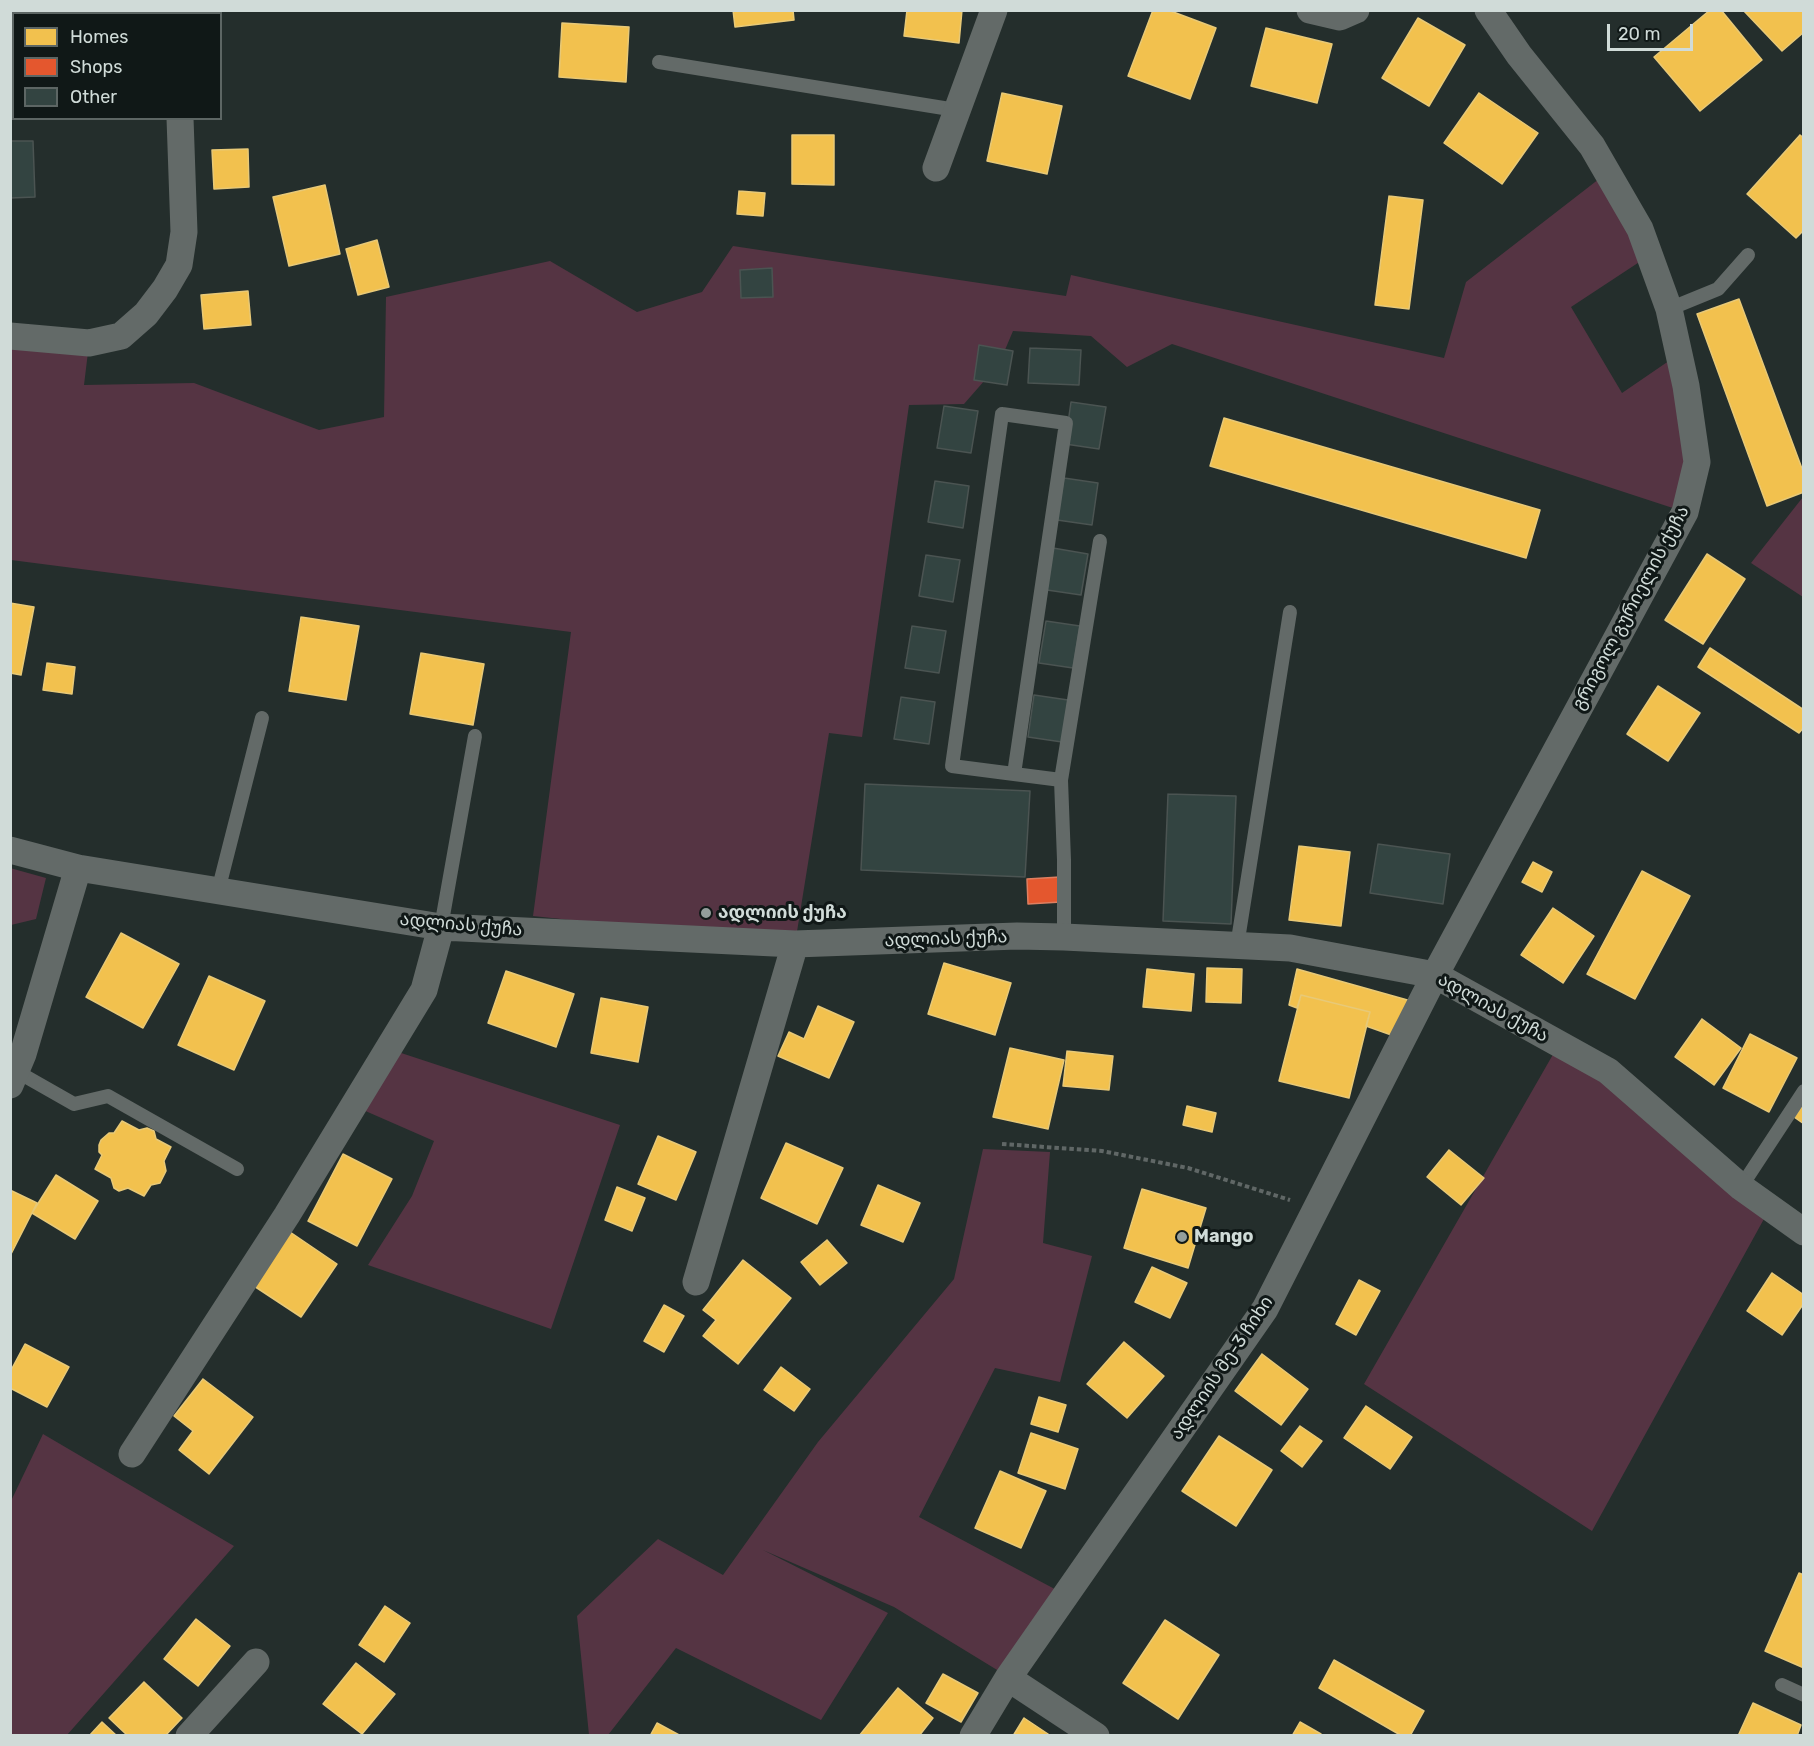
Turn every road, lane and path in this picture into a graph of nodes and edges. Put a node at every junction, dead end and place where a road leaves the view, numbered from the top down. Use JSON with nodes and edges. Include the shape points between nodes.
{"nodes":[{"id":1,"x":994,"y":10,"type":"edge"},
{"id":2,"x":1310,"y":10,"type":"edge"},
{"id":3,"x":1356,"y":10,"type":"edge"},
{"id":4,"x":1488,"y":10,"type":"edge"},
{"id":5,"x":659,"y":62,"type":"dead end"},
{"id":6,"x":956,"y":110,"type":"junction"},
{"id":7,"x":180,"y":120,"type":"edge"},
{"id":8,"x":936,"y":168,"type":"dead end"},
{"id":9,"x":1748,"y":255,"type":"dead end"},
{"id":10,"x":1669,"y":309,"type":"junction"},
{"id":11,"x":10,"y":336,"type":"edge"},
{"id":12,"x":1100,"y":541,"type":"dead end"},
{"id":13,"x":1290,"y":612,"type":"dead end"},
{"id":14,"x":261,"y":718,"type":"dead end"},
{"id":15,"x":476,"y":736,"type":"dead end"},
{"id":16,"x":1014,"y":774,"type":"junction"},
{"id":17,"x":1061,"y":780,"type":"junction"},
{"id":18,"x":10,"y":850,"type":"edge"},
{"id":19,"x":78,"y":868,"type":"junction"},
{"id":20,"x":218,"y":891,"type":"junction"},
{"id":21,"x":441,"y":927,"type":"junction"},
{"id":22,"x":1064,"y":936,"type":"junction"},
{"id":23,"x":795,"y":945,"type":"junction"},
{"id":24,"x":1237,"y":946,"type":"junction"},
{"id":25,"x":1435,"y":975,"type":"junction"},
{"id":26,"x":13,"y":1078,"type":"edge"},
{"id":27,"x":1803,"y":1091,"type":"edge"},
{"id":28,"x":1002,"y":1144,"type":"dead end"},
{"id":29,"x":237,"y":1169,"type":"dead end"},
{"id":30,"x":1741,"y":1187,"type":"junction"},
{"id":31,"x":1316,"y":1208,"type":"junction"},
{"id":32,"x":1803,"y":1232,"type":"edge"},
{"id":33,"x":696,"y":1282,"type":"dead end"},
{"id":34,"x":132,"y":1454,"type":"dead end"},
{"id":35,"x":256,"y":1662,"type":"dead end"},
{"id":36,"x":1008,"y":1678,"type":"junction"},
{"id":37,"x":1782,"y":1685,"type":"dead end"},
{"id":38,"x":1803,"y":1695,"type":"edge"},
{"id":39,"x":189,"y":1736,"type":"edge"},
{"id":40,"x":973,"y":1736,"type":"edge"},
{"id":41,"x":1096,"y":1736,"type":"edge"}],
"edges":[{"from":1,"to":6,"type":"street"},
{"from":2,"to":3,"type":"street","via":[[1340,17]]},
{"from":4,"to":10,"type":"street","name":"გრიგოლ გურიელის ქუჩა","via":[[1592,146],[1640,229]]},
{"from":5,"to":6,"type":"lane"},
{"from":6,"to":8,"type":"street"},
{"from":7,"to":11,"type":"street","via":[[184,232],[179,265],[146,314],[121,336],[89,343]]},
{"from":9,"to":10,"type":"lane","via":[[1718,289]]},
{"from":10,"to":25,"type":"street","name":"გრიგოლ გურიელის ქუჩა","via":[[1697,462],[1685,512]]},
{"from":12,"to":17,"type":"lane"},
{"from":13,"to":24,"type":"lane"},
{"from":14,"to":20,"type":"lane"},
{"from":15,"to":21,"type":"lane"},
{"from":16,"to":16,"type":"lane","via":[[952,766],[1002,414],[1066,423]]},
{"from":16,"to":17,"type":"lane"},
{"from":17,"to":22,"type":"lane"},
{"from":18,"to":19,"type":"street","name":"ადლიას ქუჩა"},
{"from":19,"to":20,"type":"street","name":"ადლიას ქუჩა"},
{"from":19,"to":26,"type":"street"},
{"from":20,"to":21,"type":"street","name":"ადლიას ქუჩა"},
{"from":21,"to":23,"type":"street","name":"ადლიას ქუჩა"},
{"from":21,"to":34,"type":"street","via":[[424,990],[293,1205]]},
{"from":22,"to":23,"type":"street","name":"ადლიას ქუჩა"},
{"from":22,"to":24,"type":"street","name":"ადლიას ქუჩა"},
{"from":23,"to":33,"type":"street"},
{"from":24,"to":25,"type":"street","name":"ადლიას ქუჩა","via":[[1290,948]]},
{"from":25,"to":30,"type":"street","name":"ადლიას ქუჩა","via":[[1608,1071]]},
{"from":25,"to":31,"type":"street","name":"ადლიის მე-3 ჩიხი"},
{"from":26,"to":29,"type":"lane","via":[[74,1104],[108,1095]]},
{"from":27,"to":30,"type":"lane"},
{"from":28,"to":31,"type":"path","via":[[1102,1151],[1188,1167]]},
{"from":30,"to":32,"type":"street","name":"ადლიას ქუჩა"},
{"from":31,"to":36,"type":"street","name":"ადლიის მე-3 ჩიხი","via":[[1265,1309]]},
{"from":35,"to":39,"type":"street"},
{"from":36,"to":40,"type":"street","name":"ადლიის მე-3 ჩიხი"},
{"from":36,"to":41,"type":"street"},
{"from":37,"to":38,"type":"lane"}]}
